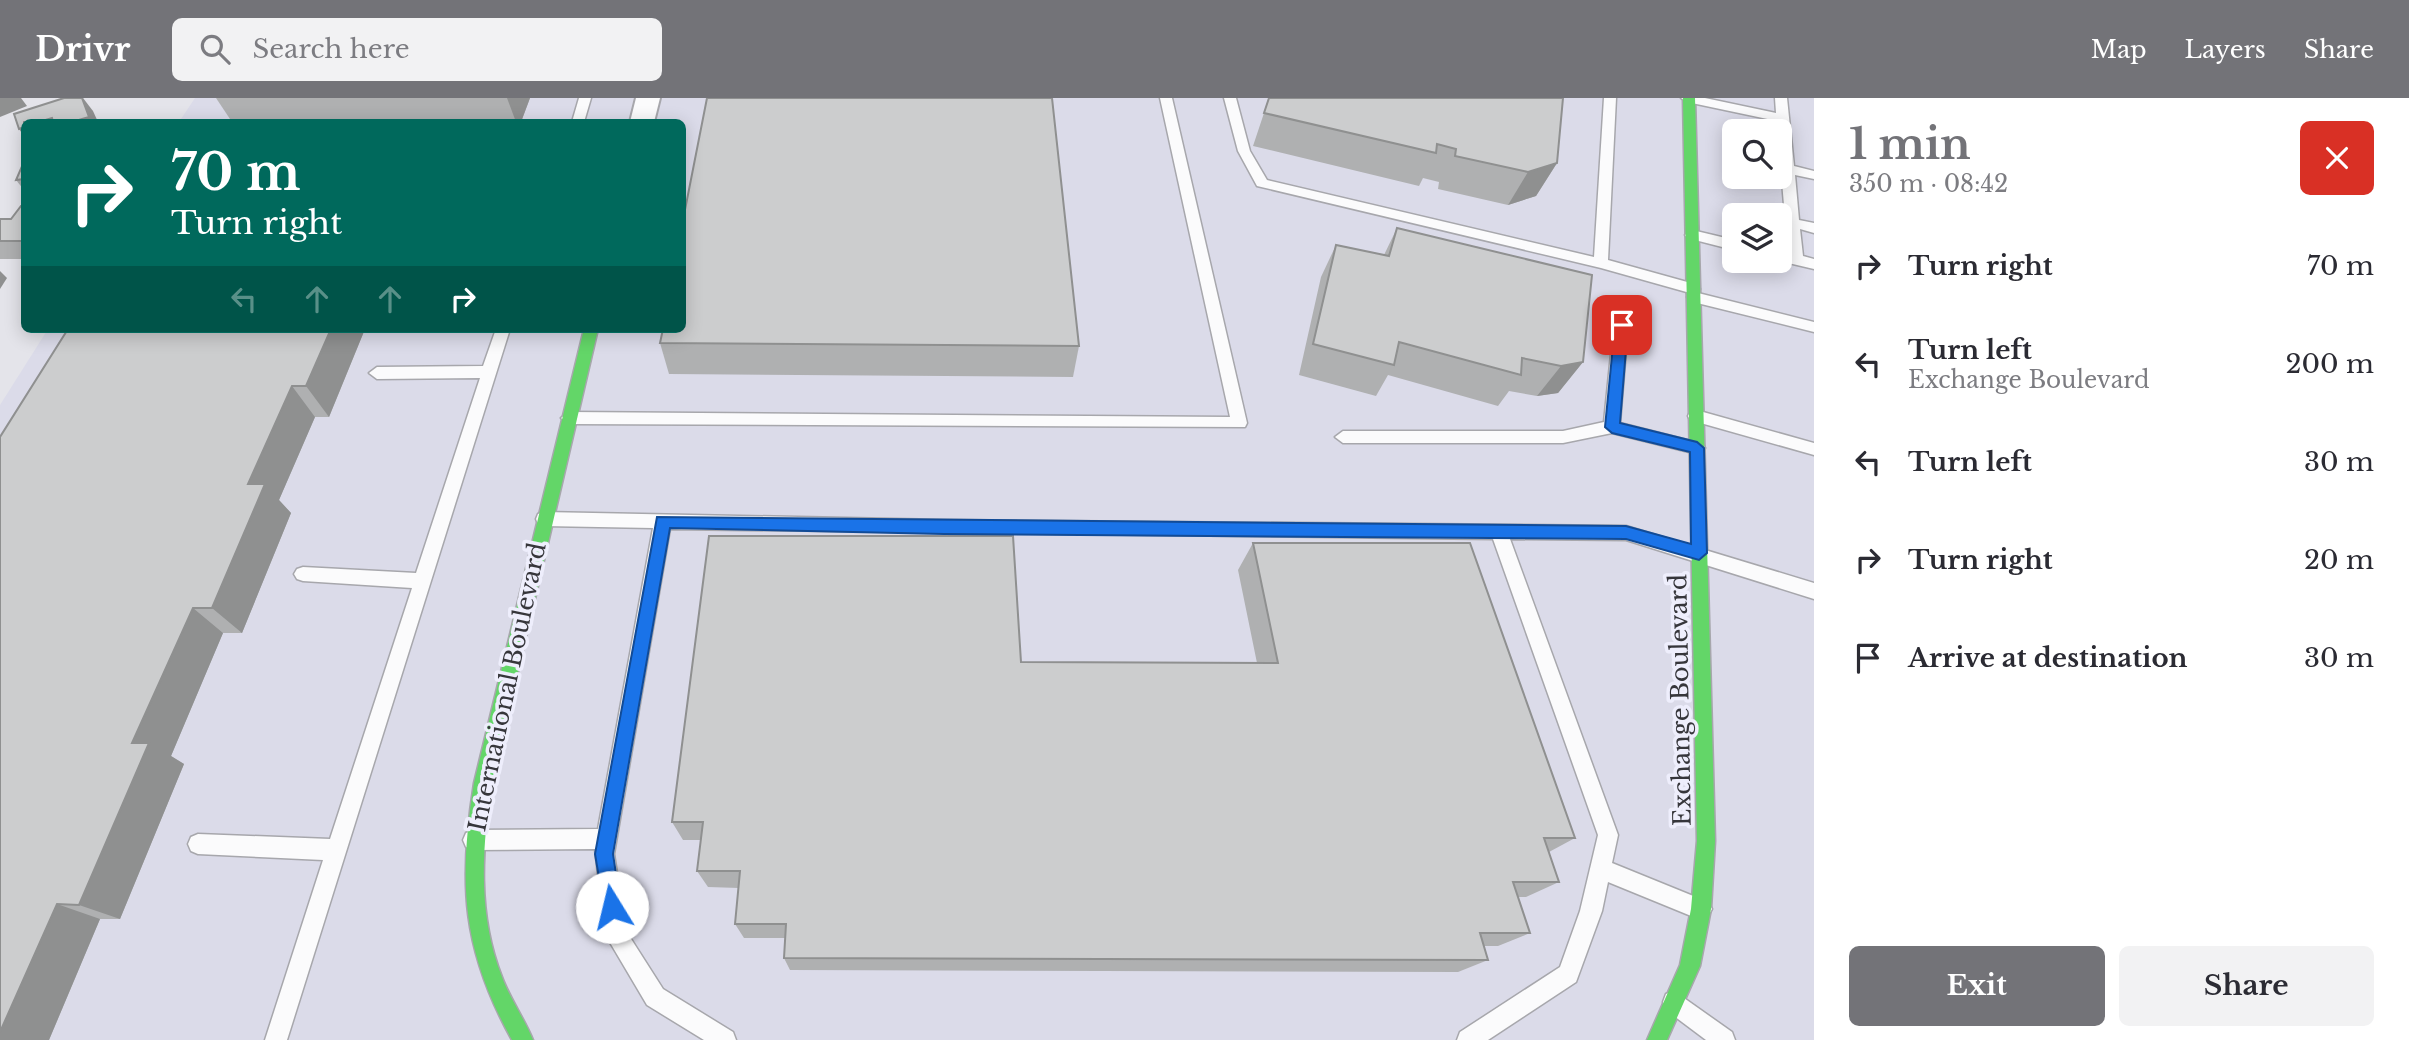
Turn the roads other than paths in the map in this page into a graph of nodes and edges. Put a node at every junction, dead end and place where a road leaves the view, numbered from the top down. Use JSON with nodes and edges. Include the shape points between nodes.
{"nodes":[{"id":1,"x":585,"y":98,"type":"edge"},
{"id":2,"x":648,"y":98,"type":"edge"},
{"id":3,"x":1166,"y":98,"type":"edge"},
{"id":4,"x":1230,"y":98,"type":"edge"},
{"id":5,"x":1610,"y":98,"type":"edge"},
{"id":6,"x":1689,"y":98,"type":"edge"},
{"id":7,"x":1781,"y":98,"type":"edge"},
{"id":8,"x":1783,"y":118,"type":"joint"},
{"id":9,"x":579,"y":119,"type":"edge"},
{"id":10,"x":643,"y":119,"type":"edge"},
{"id":11,"x":1792,"y":170,"type":"edge"},
{"id":12,"x":1814,"y":175,"type":"edge"},
{"id":13,"x":1792,"y":223,"type":"joint"},
{"id":14,"x":1814,"y":228,"type":"edge"},
{"id":15,"x":1692,"y":235,"type":"junction"},
{"id":16,"x":1722,"y":242,"type":"edge"},
{"id":17,"x":1792,"y":259,"type":"edge"},
{"id":18,"x":1796,"y":260,"type":"junction"},
{"id":19,"x":1601,"y":263,"type":"junction"},
{"id":20,"x":1814,"y":264,"type":"edge"},
{"id":21,"x":1693,"y":293,"type":"junction"},
{"id":22,"x":1622,"y":325,"type":"dead end"},
{"id":23,"x":1814,"y":327,"type":"edge"},
{"id":24,"x":502,"y":333,"type":"edge"},
{"id":25,"x":590,"y":333,"type":"edge"},
{"id":26,"x":489,"y":372,"type":"junction"},
{"id":27,"x":377,"y":373,"type":"dead end"},
{"id":28,"x":1696,"y":416,"type":"junction"},
{"id":29,"x":569,"y":418,"type":"junction"},
{"id":30,"x":1612,"y":427,"type":"junction"},
{"id":31,"x":1343,"y":437,"type":"dead end"},
{"id":32,"x":1697,"y":448,"type":"junction"},
{"id":33,"x":1814,"y":449,"type":"edge"},
{"id":34,"x":544,"y":519,"type":"junction"},
{"id":35,"x":663,"y":521,"type":"junction"},
{"id":36,"x":1499,"y":532,"type":"junction"},
{"id":37,"x":1699,"y":553,"type":"junction"},
{"id":38,"x":303,"y":574,"type":"dead end"},
{"id":39,"x":423,"y":581,"type":"junction"},
{"id":40,"x":1814,"y":591,"type":"edge"},
{"id":41,"x":607,"y":839,"type":"junction"},
{"id":42,"x":473,"y":840,"type":"junction"},
{"id":43,"x":198,"y":844,"type":"dead end"},
{"id":44,"x":337,"y":850,"type":"junction"},
{"id":45,"x":1601,"y":869,"type":"junction"},
{"id":46,"x":1701,"y":909,"type":"junction"},
{"id":47,"x":1674,"y":1001,"type":"junction"},
{"id":48,"x":276,"y":1040,"type":"edge"},
{"id":49,"x":523,"y":1040,"type":"edge"},
{"id":50,"x":725,"y":1040,"type":"edge"},
{"id":51,"x":1468,"y":1040,"type":"edge"},
{"id":52,"x":1657,"y":1040,"type":"edge"},
{"id":53,"x":1724,"y":1040,"type":"edge"}],
"edges":[{"from":1,"to":9,"type":"lane"},
{"from":2,"to":10,"type":"street"},
{"from":3,"to":29,"type":"lane","via":[[1239,423]]},
{"from":4,"to":19,"type":"lane","via":[[1244,151],[1262,183]]},
{"from":5,"to":19,"type":"lane"},
{"from":6,"to":8,"type":"lane"},
{"from":6,"to":15,"type":"street","name":"Exchange Boulevard"},
{"from":7,"to":8,"type":"lane"},
{"from":11,"to":12,"type":"lane"},
{"from":13,"to":14,"type":"lane"},
{"from":13,"to":18,"type":"lane"},
{"from":15,"to":16,"type":"lane"},
{"from":15,"to":21,"type":"street","name":"Exchange Boulevard"},
{"from":17,"to":18,"type":"lane"},
{"from":18,"to":20,"type":"lane"},
{"from":19,"to":21,"type":"lane"},
{"from":21,"to":23,"type":"lane"},
{"from":21,"to":28,"type":"street","name":"Exchange Boulevard"},
{"from":22,"to":30,"type":"lane"},
{"from":24,"to":26,"type":"lane"},
{"from":25,"to":29,"type":"street","name":"International Boulevard"},
{"from":26,"to":27,"type":"lane"},
{"from":26,"to":39,"type":"lane"},
{"from":28,"to":32,"type":"street","name":"Exchange Boulevard"},
{"from":28,"to":33,"type":"lane"},
{"from":29,"to":34,"type":"street","name":"International Boulevard"},
{"from":30,"to":31,"type":"lane","via":[[1563,438]]},
{"from":30,"to":32,"type":"lane"},
{"from":32,"to":37,"type":"street","name":"Exchange Boulevard"},
{"from":34,"to":35,"type":"lane"},
{"from":34,"to":42,"type":"street","name":"International Boulevard"},
{"from":35,"to":36,"type":"lane"},
{"from":35,"to":41,"type":"lane"},
{"from":36,"to":37,"type":"lane","via":[[1626,533]]},
{"from":36,"to":45,"type":"lane","via":[[1608,835]]},
{"from":37,"to":40,"type":"lane"},
{"from":37,"to":46,"type":"street","name":"Exchange Boulevard","via":[[1706,841]]},
{"from":38,"to":39,"type":"lane"},
{"from":39,"to":44,"type":"lane"},
{"from":41,"to":42,"type":"lane"},
{"from":41,"to":50,"type":"lane","via":[[604,854],[616,934],[655,997]]},
{"from":42,"to":49,"type":"street","name":"International Boulevard","via":[[474,920],[487,963]]},
{"from":43,"to":44,"type":"lane"},
{"from":44,"to":48,"type":"lane"},
{"from":45,"to":46,"type":"lane"},
{"from":45,"to":51,"type":"lane","via":[[1568,974]]},
{"from":46,"to":47,"type":"street","name":"Exchange Boulevard","via":[[1690,966]]},
{"from":47,"to":52,"type":"street","name":"Exchange Boulevard"},
{"from":47,"to":53,"type":"lane"}]}
